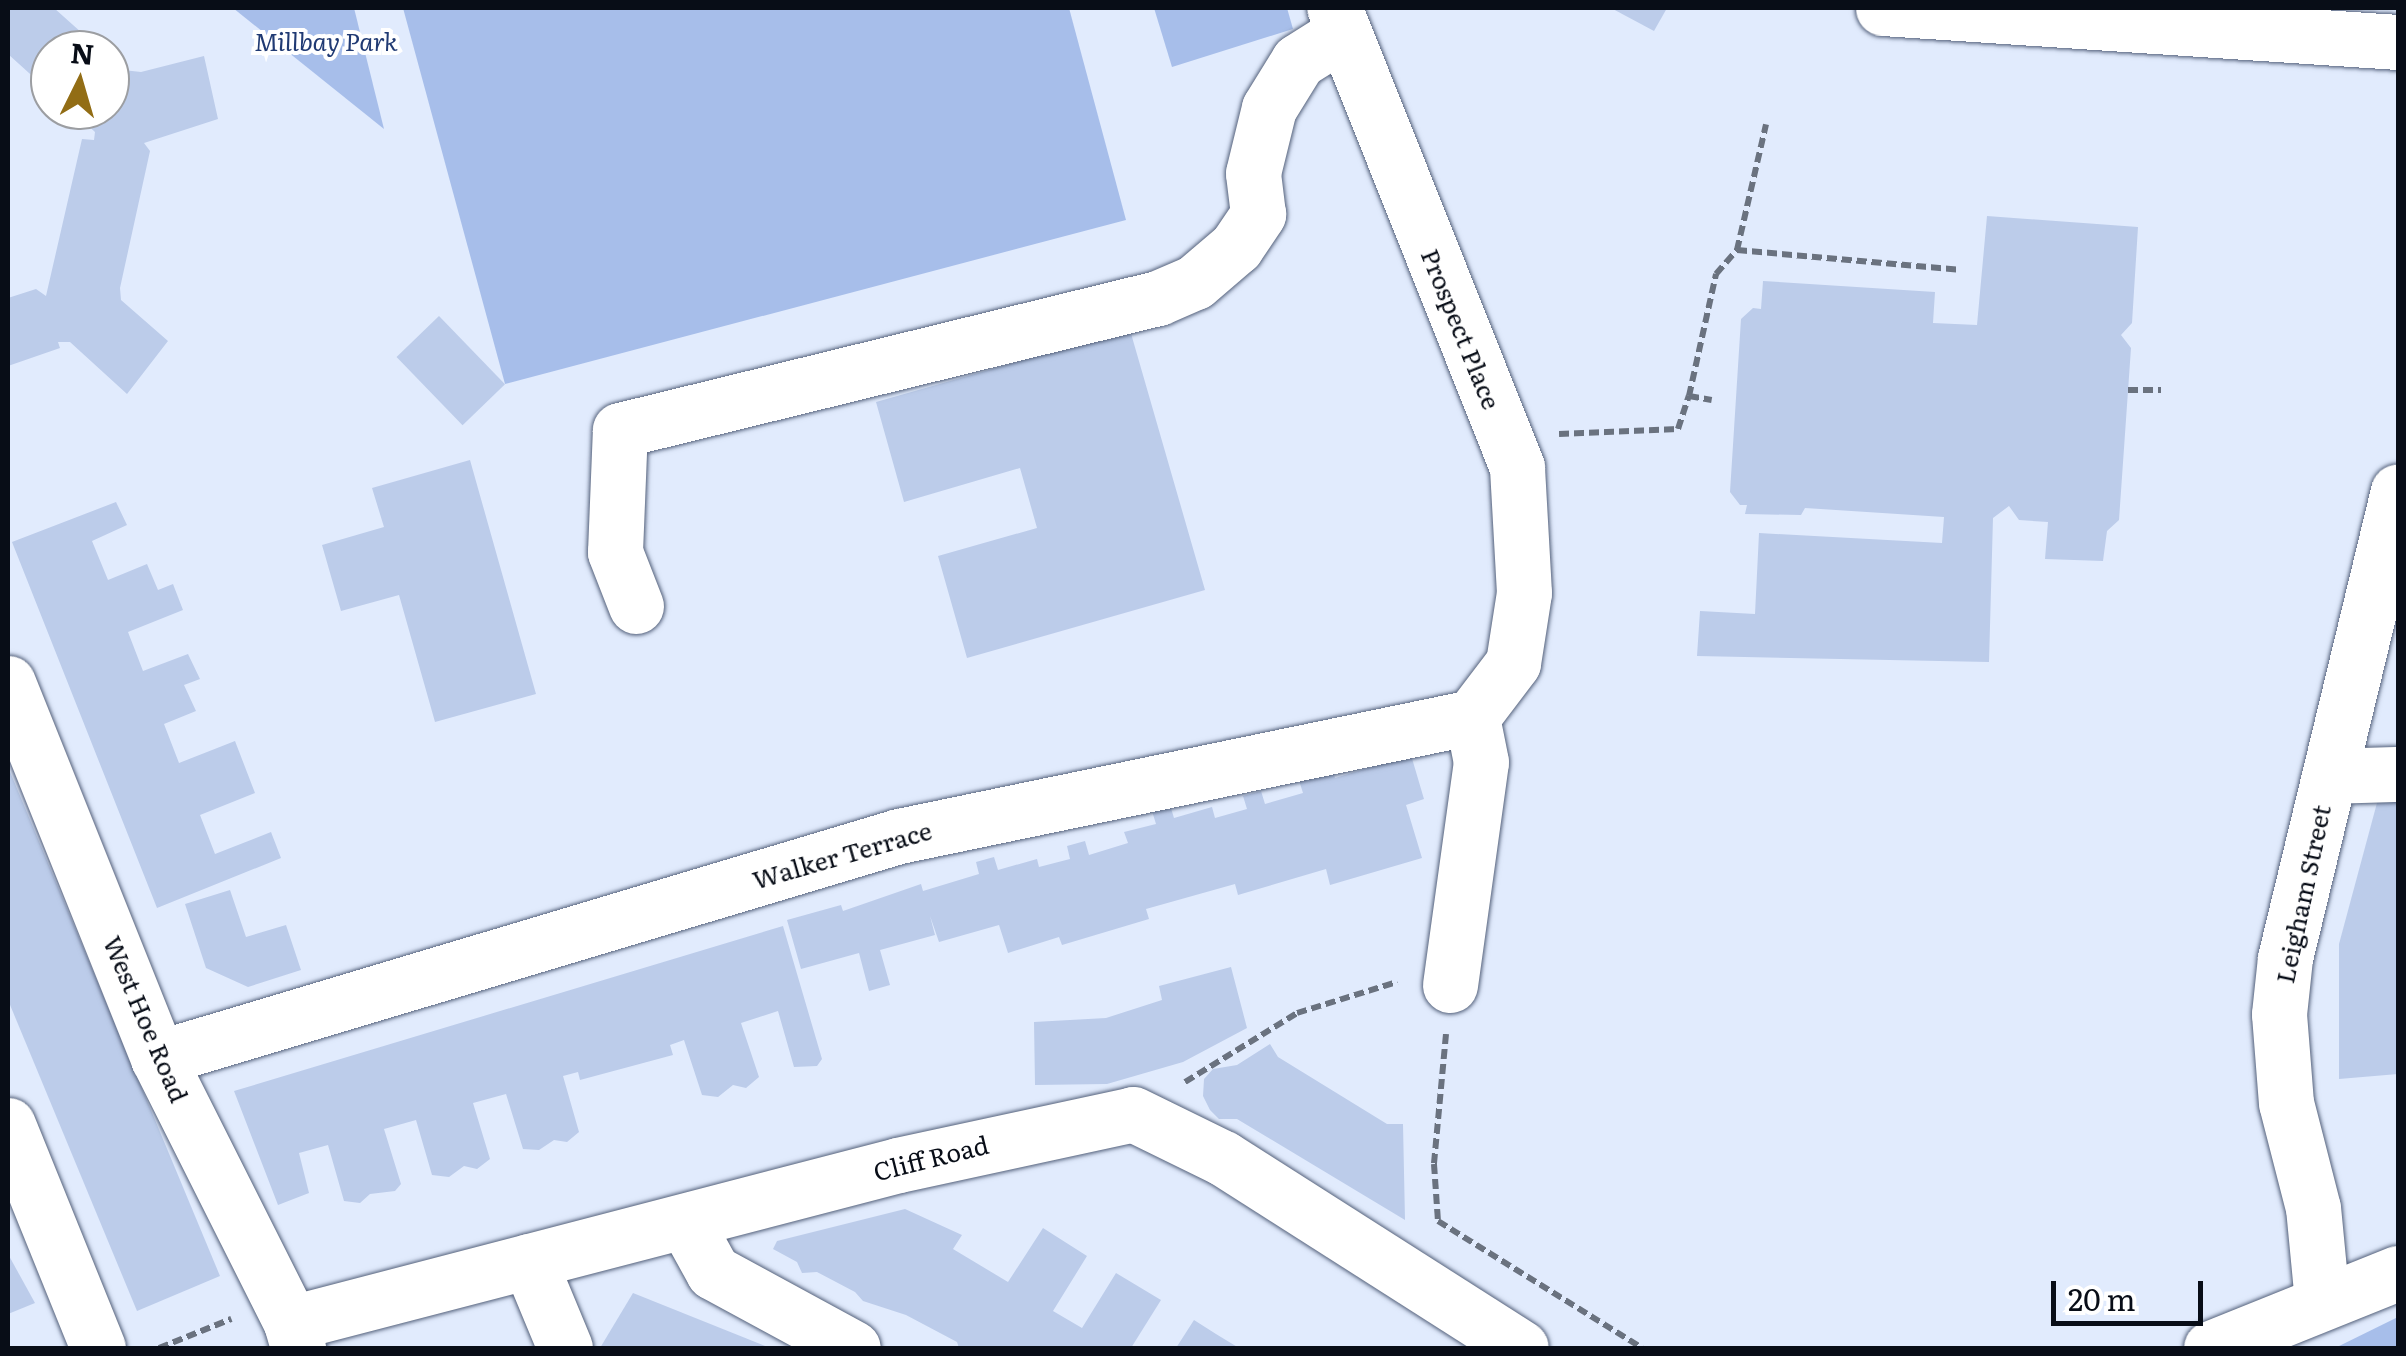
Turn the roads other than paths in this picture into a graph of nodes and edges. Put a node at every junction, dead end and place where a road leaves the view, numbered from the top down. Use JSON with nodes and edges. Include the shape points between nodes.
{"nodes":[{"id":1,"x":1883,"y":8,"type":"edge"},
{"id":2,"x":1337,"y":20,"type":"edge"},
{"id":3,"x":2398,"y":42,"type":"edge"},
{"id":4,"x":2398,"y":492,"type":"edge"},
{"id":5,"x":636,"y":606,"type":"dead end"},
{"id":6,"x":8,"y":684,"type":"edge"},
{"id":7,"x":1472,"y":717,"type":"junction"},
{"id":8,"x":2398,"y":774,"type":"edge"},
{"id":9,"x":2330,"y":776,"type":"junction"},
{"id":10,"x":1450,"y":984,"type":"road end"},
{"id":11,"x":158,"y":1058,"type":"junction"},
{"id":12,"x":8,"y":1126,"type":"edge"},
{"id":13,"x":686,"y":1223,"type":"junction"},
{"id":14,"x":529,"y":1262,"type":"junction"},
{"id":15,"x":2398,"y":1273,"type":"edge"},
{"id":16,"x":2322,"y":1301,"type":"junction"},
{"id":17,"x":289,"y":1324,"type":"edge"},
{"id":18,"x":98,"y":1348,"type":"edge"},
{"id":19,"x":565,"y":1348,"type":"edge"},
{"id":20,"x":852,"y":1348,"type":"edge"},
{"id":21,"x":1521,"y":1348,"type":"edge"},
{"id":22,"x":2211,"y":1348,"type":"edge"}],
"edges":[{"from":1,"to":3,"type":"street"},
{"from":2,"to":5,"type":"street","via":[[1298,60],[1269,108],[1253,173],[1258,214],[1236,248],[1195,282],[1158,298],[620,430],[616,552]]},
{"from":2,"to":7,"type":"street","name":"Prospect Place","via":[[1516,467],[1524,592],[1513,664]]},
{"from":4,"to":9,"type":"street","name":"Leigham Street"},
{"from":6,"to":11,"type":"street","name":"West Hoe Road"},
{"from":7,"to":10,"type":"street","via":[[1481,762]]},
{"from":7,"to":11,"type":"street","name":"Walker Terrace","via":[[899,836]]},
{"from":8,"to":9,"type":"street"},
{"from":9,"to":16,"type":"street","name":"Leigham Street","via":[[2279,1014],[2286,1103],[2313,1208]]},
{"from":11,"to":17,"type":"street","name":"West Hoe Road"},
{"from":12,"to":18,"type":"street"},
{"from":13,"to":14,"type":"street","name":"Cliff Road"},
{"from":13,"to":20,"type":"street","via":[[713,1272]]},
{"from":13,"to":21,"type":"street","name":"Cliff Road","via":[[915,1161],[1130,1115],[1223,1158]]},
{"from":14,"to":17,"type":"street","name":"Cliff Road"},
{"from":14,"to":19,"type":"street"},
{"from":15,"to":16,"type":"street"},
{"from":16,"to":22,"type":"street"}]}
